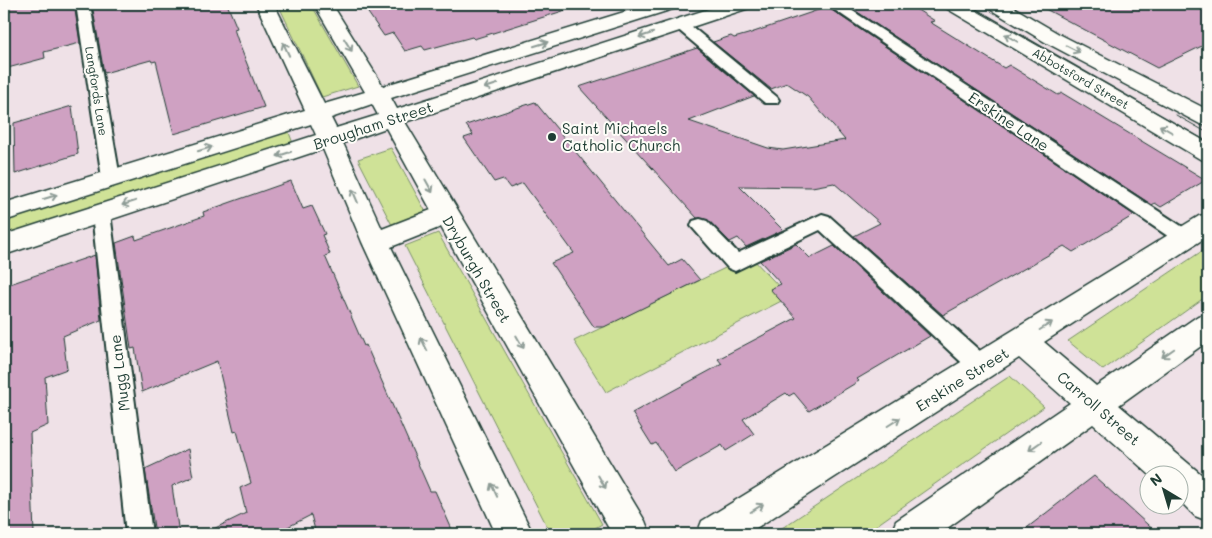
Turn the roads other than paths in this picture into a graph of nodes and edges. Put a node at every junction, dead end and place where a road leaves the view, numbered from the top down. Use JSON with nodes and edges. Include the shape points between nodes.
{"nodes":[{"id":1,"x":82,"y":4,"type":"edge"},
{"id":2,"x":265,"y":4,"type":"edge"},
{"id":3,"x":323,"y":4,"type":"edge"},
{"id":4,"x":669,"y":4,"type":"edge"},
{"id":5,"x":742,"y":4,"type":"edge"},
{"id":6,"x":833,"y":4,"type":"edge"},
{"id":7,"x":953,"y":4,"type":"edge"},
{"id":8,"x":995,"y":4,"type":"edge"},
{"id":9,"x":680,"y":24,"type":"junction"},
{"id":10,"x":428,"y":79,"type":"junction"},
{"id":11,"x":378,"y":94,"type":"junction"},
{"id":12,"x":771,"y":100,"type":"dead end"},
{"id":13,"x":443,"y":102,"type":"junction"},
{"id":14,"x":317,"y":113,"type":"junction"},
{"id":15,"x":391,"y":118,"type":"junction"},
{"id":16,"x":1208,"y":119,"type":"edge"},
{"id":17,"x":330,"y":139,"type":"junction"},
{"id":18,"x":1208,"y":153,"type":"edge"},
{"id":19,"x":111,"y":178,"type":"junction"},
{"id":20,"x":4,"y":212,"type":"edge"},
{"id":21,"x":101,"y":212,"type":"junction"},
{"id":22,"x":446,"y":215,"type":"junction"},
{"id":23,"x":700,"y":226,"type":"dead end"},
{"id":24,"x":1197,"y":230,"type":"edge"},
{"id":25,"x":375,"y":242,"type":"junction"},
{"id":26,"x":4,"y":245,"type":"edge"},
{"id":27,"x":1208,"y":325,"type":"edge"},
{"id":28,"x":1022,"y":342,"type":"junction"},
{"id":29,"x":982,"y":366,"type":"junction"},
{"id":30,"x":1095,"y":405,"type":"junction"},
{"id":31,"x":1165,"y":466,"type":"edge"},
{"id":32,"x":1190,"y":487,"type":"edge"},
{"id":33,"x":1208,"y":503,"type":"edge"},
{"id":34,"x":920,"y":531,"type":"edge"},
{"id":35,"x":139,"y":534,"type":"edge"},
{"id":36,"x":515,"y":534,"type":"edge"},
{"id":37,"x":632,"y":534,"type":"edge"},
{"id":38,"x":715,"y":534,"type":"edge"}],
"edges":[{"from":1,"to":19,"type":"lane","name":"Langfords Lane"},
{"from":14,"to":2,"type":"street","one_way":true},
{"from":3,"to":11,"type":"street","name":"Dryburgh Street","one_way":true},
{"from":10,"to":4,"type":"street","name":"Brougham Street","one_way":true},
{"from":5,"to":9,"type":"street","name":"Brougham Street"},
{"from":6,"to":24,"type":"lane","name":"Erskine Lane"},
{"from":18,"to":7,"type":"street","name":"Abbotsford Street","one_way":true},
{"from":8,"to":16,"type":"street","name":"Abbotsford Street","one_way":true,"via":[[1052,38]]},
{"from":9,"to":12,"type":"lane"},
{"from":9,"to":13,"type":"street","name":"Brougham Street","one_way":true},
{"from":10,"to":11,"type":"street","name":"Brougham Street"},
{"from":10,"to":13,"type":"street"},
{"from":11,"to":14,"type":"street","name":"Brougham Street"},
{"from":11,"to":15,"type":"street","name":"Dryburgh Street"},
{"from":13,"to":15,"type":"street","name":"Brougham Street"},
{"from":14,"to":17,"type":"street"},
{"from":19,"to":14,"type":"street","name":"Brougham Street","one_way":true},
{"from":15,"to":17,"type":"street","name":"Brougham Street"},
{"from":15,"to":22,"type":"street","name":"Dryburgh Street","one_way":true},
{"from":17,"to":21,"type":"street","name":"Brougham Street","one_way":true},
{"from":25,"to":17,"type":"street","one_way":true},
{"from":20,"to":19,"type":"street","name":"Brougham Street","one_way":true},
{"from":21,"to":26,"type":"street","name":"Brougham Street"},
{"from":21,"to":35,"type":"lane","name":"Mugg Lane"},
{"from":22,"to":25,"type":"street"},
{"from":22,"to":37,"type":"street","name":"Dryburgh Street","one_way":true},
{"from":23,"to":29,"type":"lane","via":[[735,263],[822,221]]},
{"from":28,"to":24,"type":"street","name":"Erskine Street","one_way":true},
{"from":36,"to":25,"type":"street","one_way":true},
{"from":27,"to":30,"type":"street","one_way":true},
{"from":28,"to":29,"type":"street","name":"Erskine Street"},
{"from":28,"to":30,"type":"street","name":"Carroll Street"},
{"from":38,"to":29,"type":"street","name":"Erskine Street","one_way":true},
{"from":30,"to":31,"type":"street","name":"Carroll Street"},
{"from":30,"to":34,"type":"street","one_way":true},
{"from":32,"to":33,"type":"street","name":"Carroll Street"}]}
